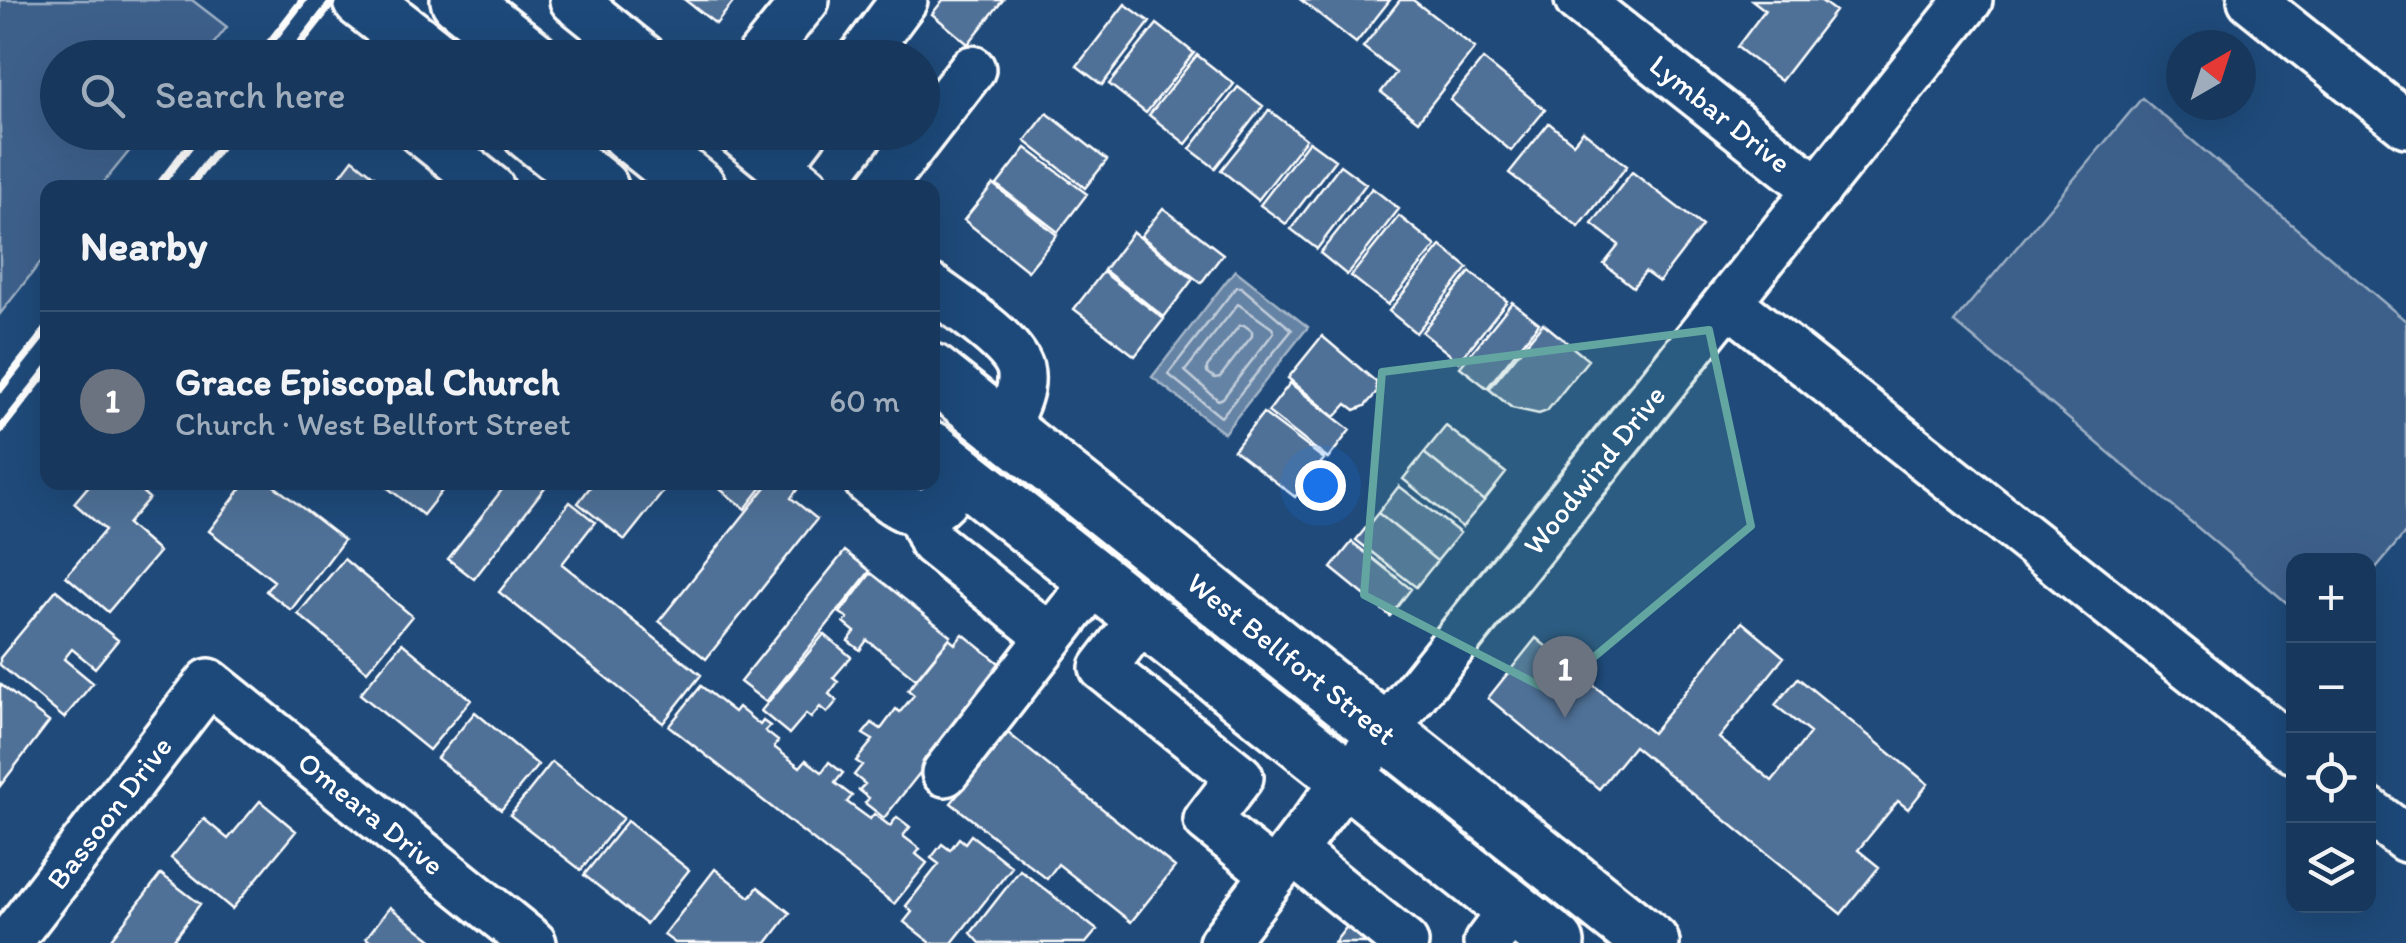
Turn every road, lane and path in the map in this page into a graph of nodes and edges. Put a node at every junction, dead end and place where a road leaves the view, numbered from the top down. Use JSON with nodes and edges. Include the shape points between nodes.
{"nodes":[{"id":1,"x":361,"y":0,"type":"edge"},
{"id":2,"x":459,"y":0,"type":"edge"},
{"id":3,"x":573,"y":0,"type":"edge"},
{"id":4,"x":806,"y":0,"type":"edge"},
{"id":5,"x":904,"y":0,"type":"edge"},
{"id":6,"x":1578,"y":0,"type":"edge"},
{"id":7,"x":1969,"y":0,"type":"edge"},
{"id":8,"x":2250,"y":0,"type":"edge"},
{"id":9,"x":412,"y":40,"type":"edge"},
{"id":10,"x":509,"y":40,"type":"edge"},
{"id":11,"x":623,"y":40,"type":"edge"},
{"id":12,"x":774,"y":40,"type":"edge"},
{"id":13,"x":874,"y":40,"type":"edge"},
{"id":14,"x":972,"y":69,"type":"dead end"},
{"id":15,"x":940,"y":110,"type":"edge"},
{"id":16,"x":2406,"y":124,"type":"edge"},
{"id":17,"x":443,"y":150,"type":"edge"},
{"id":18,"x":552,"y":150,"type":"edge"},
{"id":19,"x":650,"y":150,"type":"edge"},
{"id":20,"x":773,"y":150,"type":"edge"},
{"id":21,"x":909,"y":150,"type":"edge"},
{"id":22,"x":797,"y":162,"type":"edge"},
{"id":23,"x":481,"y":180,"type":"edge"},
{"id":24,"x":590,"y":180,"type":"edge"},
{"id":25,"x":688,"y":180,"type":"edge"},
{"id":26,"x":886,"y":180,"type":"edge"},
{"id":27,"x":1818,"y":190,"type":"junction"},
{"id":28,"x":940,"y":294,"type":"edge"},
{"id":29,"x":1728,"y":302,"type":"junction"},
{"id":30,"x":940,"y":378,"type":"edge"},
{"id":31,"x":1004,"y":428,"type":"junction"},
{"id":32,"x":949,"y":463,"type":"edge"},
{"id":33,"x":878,"y":490,"type":"edge"},
{"id":34,"x":920,"y":514,"type":"junction"},
{"id":35,"x":1096,"y":579,"type":"junction"},
{"id":36,"x":1144,"y":616,"type":"junction"},
{"id":37,"x":1050,"y":638,"type":"junction"},
{"id":38,"x":209,"y":682,"type":"joint"},
{"id":39,"x":1281,"y":724,"type":"junction"},
{"id":40,"x":1385,"y":732,"type":"junction"},
{"id":41,"x":2286,"y":744,"type":"edge"},
{"id":42,"x":944,"y":773,"type":"dead end"},
{"id":43,"x":1240,"y":777,"type":"junction"},
{"id":44,"x":1348,"y":777,"type":"junction"},
{"id":45,"x":2376,"y":816,"type":"edge"},
{"id":46,"x":2406,"y":840,"type":"edge"},
{"id":47,"x":1283,"y":863,"type":"junction"},
{"id":48,"x":1500,"y":925,"type":"edge"},
{"id":49,"x":8,"y":943,"type":"edge"},
{"id":50,"x":533,"y":943,"type":"edge"},
{"id":51,"x":1222,"y":943,"type":"edge"},
{"id":52,"x":1405,"y":943,"type":"edge"},
{"id":53,"x":1556,"y":943,"type":"edge"},
{"id":54,"x":1651,"y":943,"type":"edge"}],
"edges":[{"from":1,"to":9,"type":"main road"},
{"from":2,"to":10,"type":"main road"},
{"from":3,"to":11,"type":"street"},
{"from":4,"to":12,"type":"street"},
{"from":5,"to":13,"type":"street"},
{"from":6,"to":27,"type":"street","name":"Lymbar Drive"},
{"from":7,"to":27,"type":"street","name":"Woodwind Drive"},
{"from":8,"to":16,"type":"street"},
{"from":14,"to":15,"type":"street"},
{"from":17,"to":23,"type":"street"},
{"from":18,"to":24,"type":"main road"},
{"from":19,"to":25,"type":"main road"},
{"from":20,"to":22,"type":"street"},
{"from":21,"to":26,"type":"street"},
{"from":27,"to":29,"type":"street","name":"Woodwind Drive"},
{"from":28,"to":31,"type":"street","via":[[1004,345],[1020,368],[1018,401]]},
{"from":29,"to":40,"type":"street","name":"Woodwind Drive"},
{"from":29,"to":41,"type":"street"},
{"from":30,"to":31,"type":"main road","name":"West Bellfort Street"},
{"from":31,"to":32,"type":"main road"},
{"from":31,"to":40,"type":"main road","name":"West Bellfort Street"},
{"from":32,"to":34,"type":"street","via":[[936,508]]},
{"from":32,"to":35,"type":"main road","name":"West Bellfort Street"},
{"from":33,"to":34,"type":"street"},
{"from":34,"to":37,"type":"street","via":[[932,542]]},
{"from":35,"to":36,"type":"main road","name":"West Bellfort Street"},
{"from":35,"to":37,"type":"street"},
{"from":36,"to":39,"type":"main road","name":"West Bellfort Street"},
{"from":36,"to":43,"type":"street","via":[[1103,668]]},
{"from":37,"to":42,"type":"street"},
{"from":38,"to":49,"type":"street","name":"Bassoon Drive"},
{"from":38,"to":50,"type":"street","name":"Omeara Drive"},
{"from":39,"to":43,"type":"street"},
{"from":39,"to":44,"type":"main road","name":"West Bellfort Street"},
{"from":40,"to":44,"type":"street","name":"Woodwind Drive"},
{"from":40,"to":54,"type":"main road","name":"West Bellfort Street"},
{"from":43,"to":47,"type":"street","via":[[1207,820]]},
{"from":44,"to":47,"type":"street","name":"Woodwind Drive"},
{"from":44,"to":48,"type":"main road","name":"West Bellfort Street"},
{"from":45,"to":46,"type":"street"},
{"from":47,"to":51,"type":"street","name":"Woodwind Drive"},
{"from":47,"to":52,"type":"street"},
{"from":48,"to":53,"type":"main road","name":"West Bellfort Street"}]}
